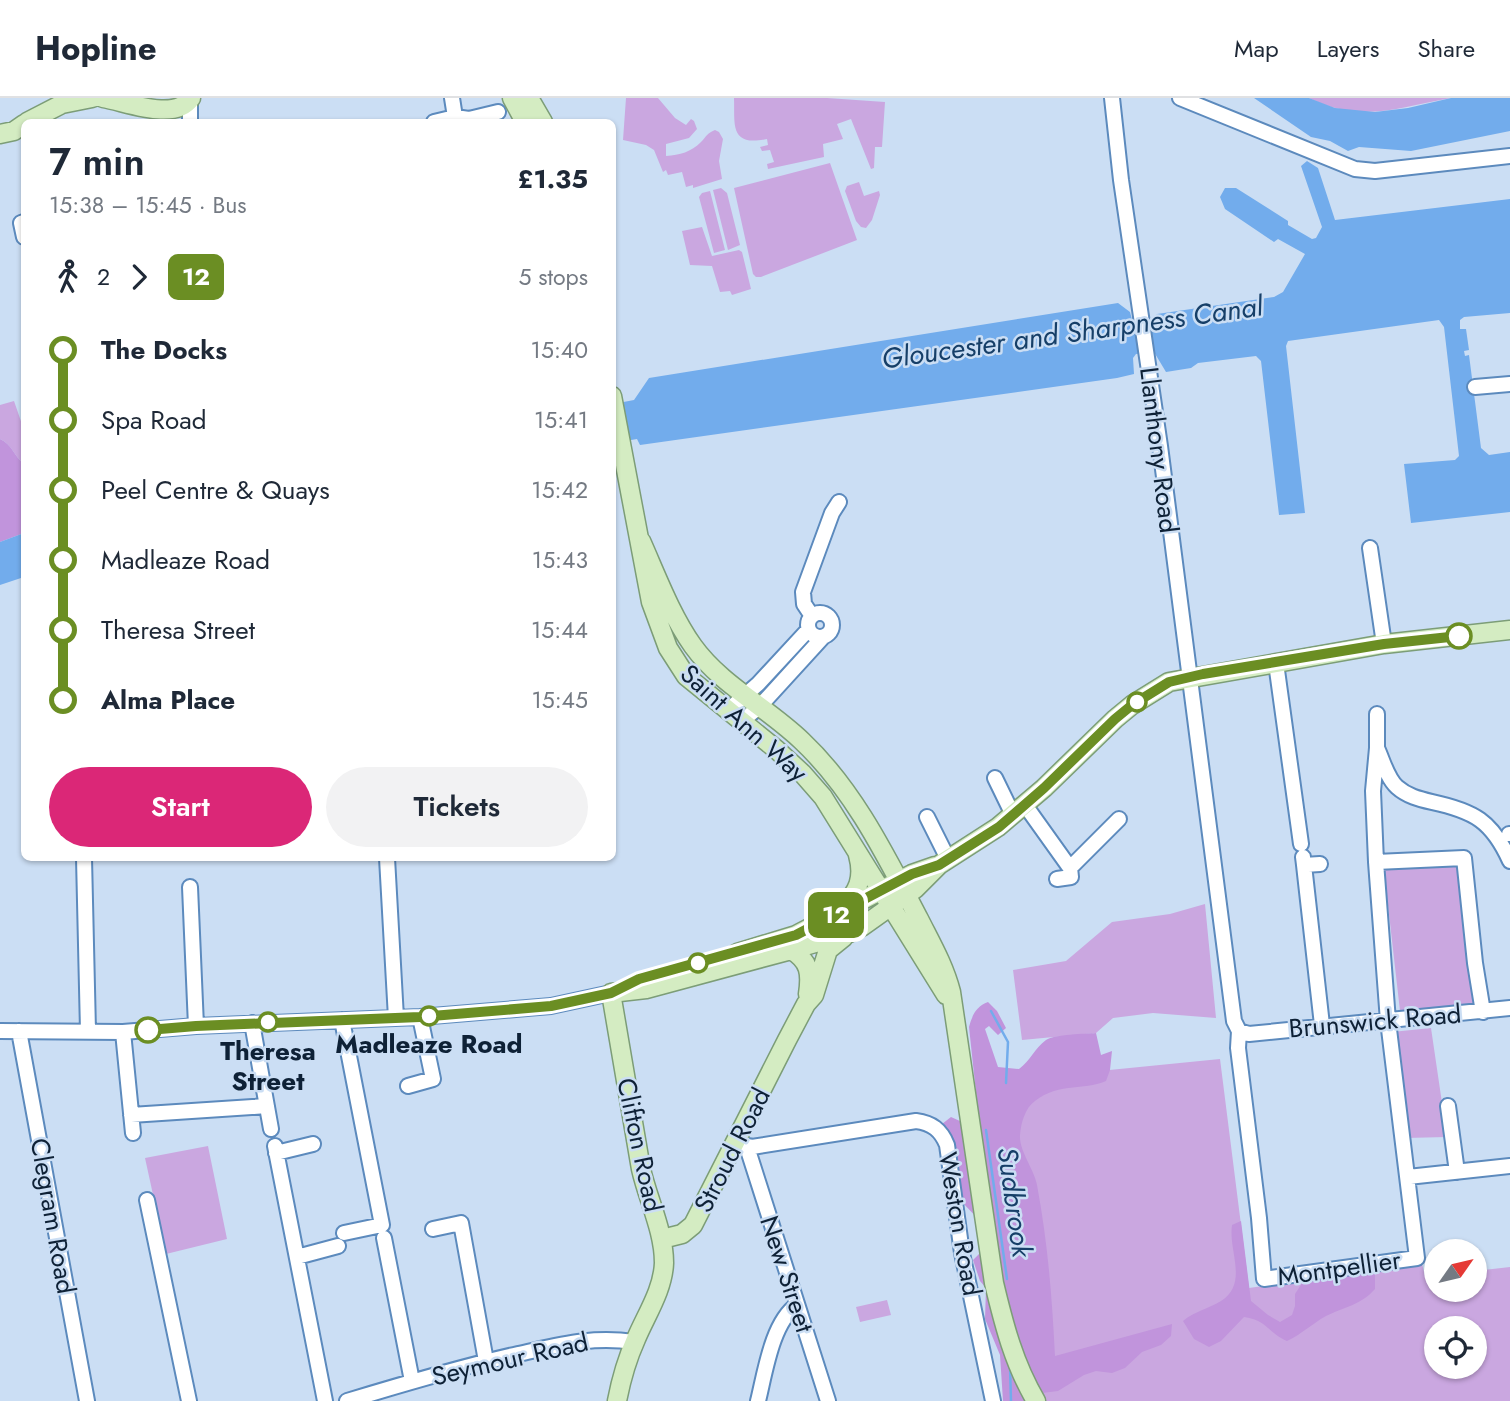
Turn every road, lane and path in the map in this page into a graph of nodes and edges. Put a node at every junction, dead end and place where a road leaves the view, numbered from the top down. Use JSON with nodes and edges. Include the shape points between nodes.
{"nodes":[{"id":1,"x":92,"y":98,"type":"edge"},
{"id":2,"x":103,"y":98,"type":"edge"},
{"id":3,"x":452,"y":98,"type":"edge"},
{"id":4,"x":512,"y":98,"type":"edge"},
{"id":5,"x":1112,"y":98,"type":"edge"},
{"id":6,"x":1180,"y":98,"type":"edge"},
{"id":7,"x":192,"y":99,"type":"edge"},
{"id":8,"x":531,"y":100,"type":"edge"},
{"id":9,"x":498,"y":112,"type":"dead end"},
{"id":10,"x":165,"y":116,"type":"edge"},
{"id":11,"x":455,"y":117,"type":"junction"},
{"id":12,"x":31,"y":119,"type":"edge"},
{"id":13,"x":190,"y":119,"type":"edge"},
{"id":14,"x":447,"y":119,"type":"edge"},
{"id":15,"x":523,"y":119,"type":"edge"},
{"id":16,"x":541,"y":119,"type":"edge"},
{"id":17,"x":1510,"y":156,"type":"edge"},
{"id":18,"x":1510,"y":384,"type":"edge"},
{"id":19,"x":1475,"y":387,"type":"dead end"},
{"id":20,"x":616,"y":416,"type":"edge"},
{"id":21,"x":839,"y":502,"type":"dead end"},
{"id":22,"x":641,"y":541,"type":"junction"},
{"id":23,"x":1370,"y":548,"type":"dead end"},
{"id":24,"x":810,"y":623,"type":"junction"},
{"id":25,"x":1510,"y":630,"type":"edge"},
{"id":26,"x":823,"y":637,"type":"junction"},
{"id":27,"x":1384,"y":644,"type":"junction"},
{"id":28,"x":1276,"y":663,"type":"junction"},
{"id":29,"x":1189,"y":677,"type":"junction"},
{"id":30,"x":742,"y":708,"type":"junction"},
{"id":31,"x":1377,"y":714,"type":"dead end"},
{"id":32,"x":1377,"y":748,"type":"junction"},
{"id":33,"x":995,"y":778,"type":"dead end"},
{"id":34,"x":1019,"y":810,"type":"junction"},
{"id":35,"x":927,"y":817,"type":"dead end"},
{"id":36,"x":1119,"y":819,"type":"dead end"},
{"id":37,"x":1505,"y":834,"type":"edge"},
{"id":38,"x":853,"y":843,"type":"junction"},
{"id":39,"x":1302,"y":855,"type":"junction"},
{"id":40,"x":84,"y":861,"type":"edge"},
{"id":41,"x":387,"y":861,"type":"edge"},
{"id":42,"x":1510,"y":861,"type":"edge"},
{"id":43,"x":944,"y":862,"type":"junction"},
{"id":44,"x":1376,"y":862,"type":"junction"},
{"id":45,"x":1320,"y":864,"type":"dead end"},
{"id":46,"x":1070,"y":867,"type":"junction"},
{"id":47,"x":1057,"y":879,"type":"dead end"},
{"id":48,"x":190,"y":887,"type":"dead end"},
{"id":49,"x":903,"y":888,"type":"junction"},
{"id":50,"x":887,"y":899,"type":"junction"},
{"id":51,"x":856,"y":930,"type":"junction"},
{"id":52,"x":797,"y":939,"type":"junction"},
{"id":53,"x":916,"y":945,"type":"junction"},
{"id":54,"x":621,"y":990,"type":"junction"},
{"id":55,"x":806,"y":1004,"type":"junction"},
{"id":56,"x":953,"y":1006,"type":"junction"},
{"id":57,"x":1510,"y":1008,"type":"edge"},
{"id":58,"x":1483,"y":1012,"type":"junction"},
{"id":59,"x":420,"y":1017,"type":"junction"},
{"id":60,"x":396,"y":1018,"type":"junction"},
{"id":61,"x":342,"y":1020,"type":"junction"},
{"id":62,"x":1388,"y":1021,"type":"junction"},
{"id":63,"x":252,"y":1023,"type":"junction"},
{"id":64,"x":1322,"y":1025,"type":"junction"},
{"id":65,"x":196,"y":1026,"type":"junction"},
{"id":66,"x":0,"y":1031,"type":"edge"},
{"id":67,"x":19,"y":1031,"type":"junction"},
{"id":68,"x":88,"y":1031,"type":"junction"},
{"id":69,"x":1240,"y":1031,"type":"junction"},
{"id":70,"x":123,"y":1032,"type":"junction"},
{"id":71,"x":408,"y":1086,"type":"dead end"},
{"id":72,"x":267,"y":1106,"type":"junction"},
{"id":73,"x":1448,"y":1106,"type":"dead end"},
{"id":74,"x":131,"y":1115,"type":"junction"},
{"id":75,"x":271,"y":1129,"type":"dead end"},
{"id":76,"x":133,"y":1132,"type":"dead end"},
{"id":77,"x":313,"y":1143,"type":"dead end"},
{"id":78,"x":741,"y":1145,"type":"junction"},
{"id":79,"x":1510,"y":1166,"type":"edge"},
{"id":80,"x":1457,"y":1172,"type":"junction"},
{"id":81,"x":1408,"y":1177,"type":"junction"},
{"id":82,"x":147,"y":1200,"type":"dead end"},
{"id":83,"x":433,"y":1228,"type":"dead end"},
{"id":84,"x":384,"y":1238,"type":"dead end"},
{"id":85,"x":662,"y":1239,"type":"junction"},
{"id":86,"x":297,"y":1257,"type":"junction"},
{"id":87,"x":1264,"y":1279,"type":"joint"},
{"id":88,"x":797,"y":1305,"type":"junction"},
{"id":89,"x":634,"y":1342,"type":"junction"},
{"id":90,"x":486,"y":1361,"type":"junction"},
{"id":91,"x":412,"y":1381,"type":"junction"},
{"id":92,"x":87,"y":1401,"type":"edge"},
{"id":93,"x":189,"y":1401,"type":"edge"},
{"id":94,"x":325,"y":1401,"type":"edge"},
{"id":95,"x":346,"y":1401,"type":"edge"},
{"id":96,"x":617,"y":1401,"type":"edge"},
{"id":97,"x":758,"y":1401,"type":"edge"},
{"id":98,"x":828,"y":1401,"type":"edge"},
{"id":99,"x":993,"y":1401,"type":"edge"},
{"id":100,"x":1036,"y":1401,"type":"edge"}],
"edges":[{"from":1,"to":12,"type":"main road","via":[[62,104]]},
{"from":2,"to":10,"type":"main road"},
{"from":3,"to":11,"type":"street"},
{"from":4,"to":15,"type":"main road"},
{"from":5,"to":29,"type":"street","name":"Llanthony Road"},
{"from":6,"to":17,"type":"street","via":[[1355,169],[1375,171]]},
{"from":7,"to":10,"type":"main road"},
{"from":7,"to":13,"type":"street"},
{"from":8,"to":16,"type":"main road"},
{"from":9,"to":11,"type":"street","via":[[469,119]]},
{"from":11,"to":14,"type":"street"},
{"from":18,"to":19,"type":"street"},
{"from":20,"to":22,"type":"main road","name":"Saint Ann Way"},
{"from":21,"to":24,"type":"street","via":[[803,592]]},
{"from":22,"to":30,"type":"main road","name":"Saint Ann Way","via":[[692,645]]},
{"from":22,"to":30,"type":"main road","name":"Saint Ann Way","via":[[651,602],[668,648],[686,676]]},
{"from":23,"to":27,"type":"street"},
{"from":24,"to":26,"type":"street","via":[[814,636]]},
{"from":24,"to":26,"type":"street","via":[[822,613],[830,618],[831,630]]},
{"from":24,"to":30,"type":"street"},
{"from":25,"to":27,"type":"main road"},
{"from":26,"to":30,"type":"street"},
{"from":27,"to":28,"type":"main road"},
{"from":28,"to":29,"type":"main road"},
{"from":28,"to":39,"type":"street","via":[[1294,826]]},
{"from":29,"to":34,"type":"main road","via":[[1169,682],[1132,705]]},
{"from":29,"to":69,"type":"street","name":"Llanthony Road","via":[[1234,1021]]},
{"from":30,"to":38,"type":"main road","name":"Saint Ann Way","via":[[764,739],[823,797]]},
{"from":30,"to":49,"type":"main road","name":"Saint Ann Way","via":[[802,740],[834,774]]},
{"from":31,"to":32,"type":"street","name":"Montpellier"},
{"from":32,"to":37,"type":"street","via":[[1391,779],[1403,792],[1467,811]]},
{"from":32,"to":44,"type":"street","name":"Montpellier","via":[[1373,791]]},
{"from":33,"to":34,"type":"street"},
{"from":34,"to":43,"type":"main road"},
{"from":34,"to":46,"type":"street"},
{"from":35,"to":43,"type":"street"},
{"from":36,"to":46,"type":"street"},
{"from":37,"to":42,"type":"street"},
{"from":38,"to":50,"type":"main road","name":"Saint Ann Way"},
{"from":38,"to":52,"type":"main road","via":[[861,870],[856,893]]},
{"from":39,"to":45,"type":"street"},
{"from":39,"to":64,"type":"street"},
{"from":40,"to":68,"type":"street"},
{"from":41,"to":60,"type":"street"},
{"from":43,"to":49,"type":"main road","via":[[912,874]]},
{"from":44,"to":58,"type":"street","via":[[1464,858]]},
{"from":44,"to":62,"type":"street","name":"Montpellier"},
{"from":46,"to":47,"type":"street","via":[[1071,877]]},
{"from":48,"to":65,"type":"street"},
{"from":49,"to":50,"type":"main road"},
{"from":49,"to":56,"type":"main road","name":"Saint Ann Way","via":[[943,967]]},
{"from":50,"to":51,"type":"main road"},
{"from":50,"to":52,"type":"main road"},
{"from":50,"to":53,"type":"main road","name":"Saint Ann Way"},
{"from":51,"to":52,"type":"main road"},
{"from":51,"to":53,"type":"main road","via":[[884,923]]},
{"from":51,"to":55,"type":"main road","name":"Stroud Road","via":[[828,950],[819,984]]},
{"from":52,"to":54,"type":"main road","via":[[639,979]]},
{"from":52,"to":55,"type":"main road","name":"Stroud Road","via":[[800,956],[809,968]]},
{"from":53,"to":56,"type":"main road","name":"Saint Ann Way"},
{"from":54,"to":59,"type":"street","via":[[551,1006]]},
{"from":54,"to":85,"type":"main road","name":"Clifton Road","via":[[620,1049],[646,1192]]},
{"from":55,"to":78,"type":"main road","name":"Stroud Road"},
{"from":56,"to":100,"type":"main road","name":"Saint Ann Way","via":[[995,1283],[1017,1365]]},
{"from":57,"to":58,"type":"street","name":"Brunswick Road"},
{"from":58,"to":62,"type":"street","name":"Brunswick Road"},
{"from":59,"to":60,"type":"street"},
{"from":59,"to":71,"type":"street","via":[[433,1079]]},
{"from":60,"to":61,"type":"street"},
{"from":61,"to":63,"type":"street"},
{"from":61,"to":86,"type":"street","via":[[382,1225]]},
{"from":62,"to":64,"type":"street","name":"Brunswick Road"},
{"from":62,"to":81,"type":"street","name":"Montpellier"},
{"from":63,"to":65,"type":"street"},
{"from":63,"to":72,"type":"street"},
{"from":64,"to":69,"type":"street","name":"Brunswick Road","via":[[1249,1034]]},
{"from":65,"to":70,"type":"street"},
{"from":66,"to":67,"type":"street"},
{"from":67,"to":68,"type":"street"},
{"from":67,"to":92,"type":"street","name":"Clegram Road"},
{"from":68,"to":70,"type":"street"},
{"from":69,"to":87,"type":"street","name":"Llanthony Road","via":[[1238,1048]]},
{"from":70,"to":74,"type":"street"},
{"from":72,"to":74,"type":"street"},
{"from":72,"to":75,"type":"street"},
{"from":73,"to":80,"type":"street"},
{"from":74,"to":76,"type":"street"},
{"from":77,"to":86,"type":"street","via":[[275,1150]]},
{"from":78,"to":85,"type":"main road","name":"Stroud Road","via":[[693,1225],[682,1234]]},
{"from":78,"to":88,"type":"street","name":"New Street"},
{"from":78,"to":99,"type":"street","name":"Weston Road","via":[[916,1121],[939,1131],[947,1145],[962,1253]]},
{"from":79,"to":80,"type":"street"},
{"from":80,"to":81,"type":"street"},
{"from":81,"to":87,"type":"street","name":"Montpellier","via":[[1417,1258]]},
{"from":82,"to":93,"type":"street"},
{"from":83,"to":90,"type":"street","via":[[461,1223]]},
{"from":84,"to":91,"type":"street"},
{"from":85,"to":89,"type":"main road","via":[[661,1281]]},
{"from":86,"to":94,"type":"street"},
{"from":88,"to":97,"type":"street","via":[[785,1314],[778,1329]]},
{"from":88,"to":98,"type":"street","name":"New Street"},
{"from":89,"to":90,"type":"street","name":"Seymour Road","via":[[583,1340]]},
{"from":89,"to":96,"type":"main road"},
{"from":90,"to":91,"type":"street","name":"Seymour Road"},
{"from":91,"to":95,"type":"street","name":"Seymour Road"}]}
